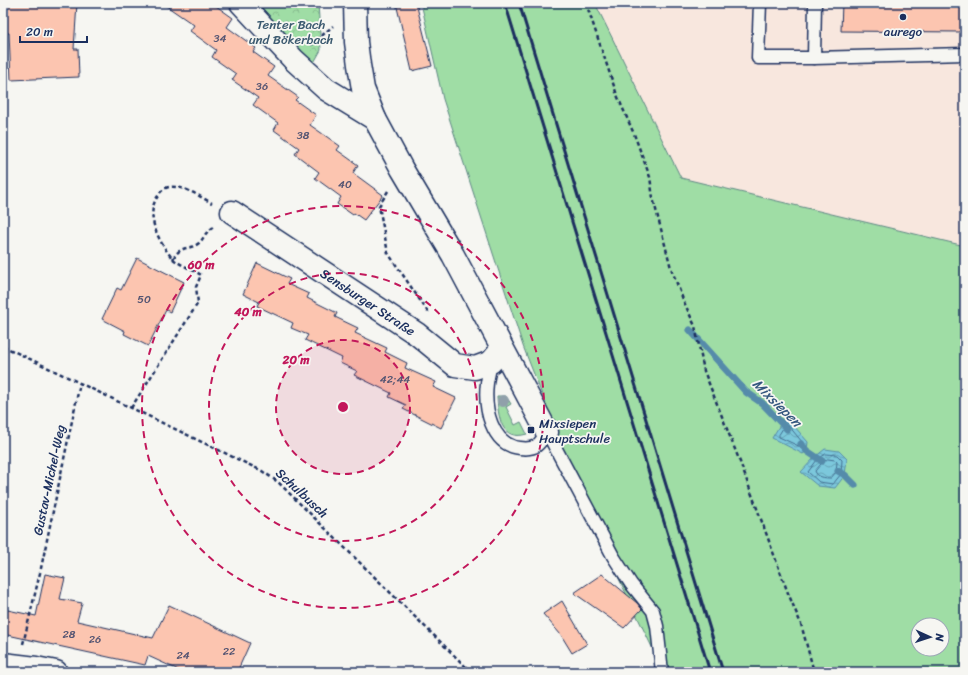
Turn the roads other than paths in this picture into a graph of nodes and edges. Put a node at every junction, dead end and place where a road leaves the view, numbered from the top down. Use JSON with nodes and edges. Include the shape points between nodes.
{"nodes":[{"id":1,"x":241,"y":3,"type":"edge"},
{"id":2,"x":355,"y":3,"type":"edge"},
{"id":3,"x":760,"y":3,"type":"edge"},
{"id":4,"x":815,"y":3,"type":"edge"},
{"id":5,"x":965,"y":54,"type":"edge"},
{"id":6,"x":814,"y":58,"type":"junction"},
{"id":7,"x":375,"y":119,"type":"junction"},
{"id":8,"x":232,"y":212,"type":"road end"},
{"id":9,"x":497,"y":356,"type":"junction"},
{"id":10,"x":547,"y":432,"type":"junction"},
{"id":11,"x":12,"y":665,"type":"edge"},
{"id":12,"x":56,"y":672,"type":"edge"},
{"id":13,"x":662,"y":672,"type":"edge"}],
"edges":[{"from":1,"to":7,"type":"street","via":[[294,60],[326,89]]},
{"from":2,"to":7,"type":"street","via":[[356,48],[363,88]]},
{"from":3,"to":6,"type":"lane","via":[[758,58]]},
{"from":4,"to":6,"type":"lane"},
{"from":5,"to":6,"type":"lane"},
{"from":7,"to":9,"type":"street","via":[[453,255]]},
{"from":8,"to":9,"type":"street","name":"Sensburger Straße","via":[[417,334],[455,365],[475,368]]},
{"from":9,"to":10,"type":"street"},
{"from":9,"to":10,"type":"lane","via":[[487,384],[486,397],[496,434],[505,444],[515,448],[532,448],[540,444]]},
{"from":10,"to":13,"type":"lane","via":[[612,556],[653,611]]},
{"from":11,"to":12,"type":"street"}]}
